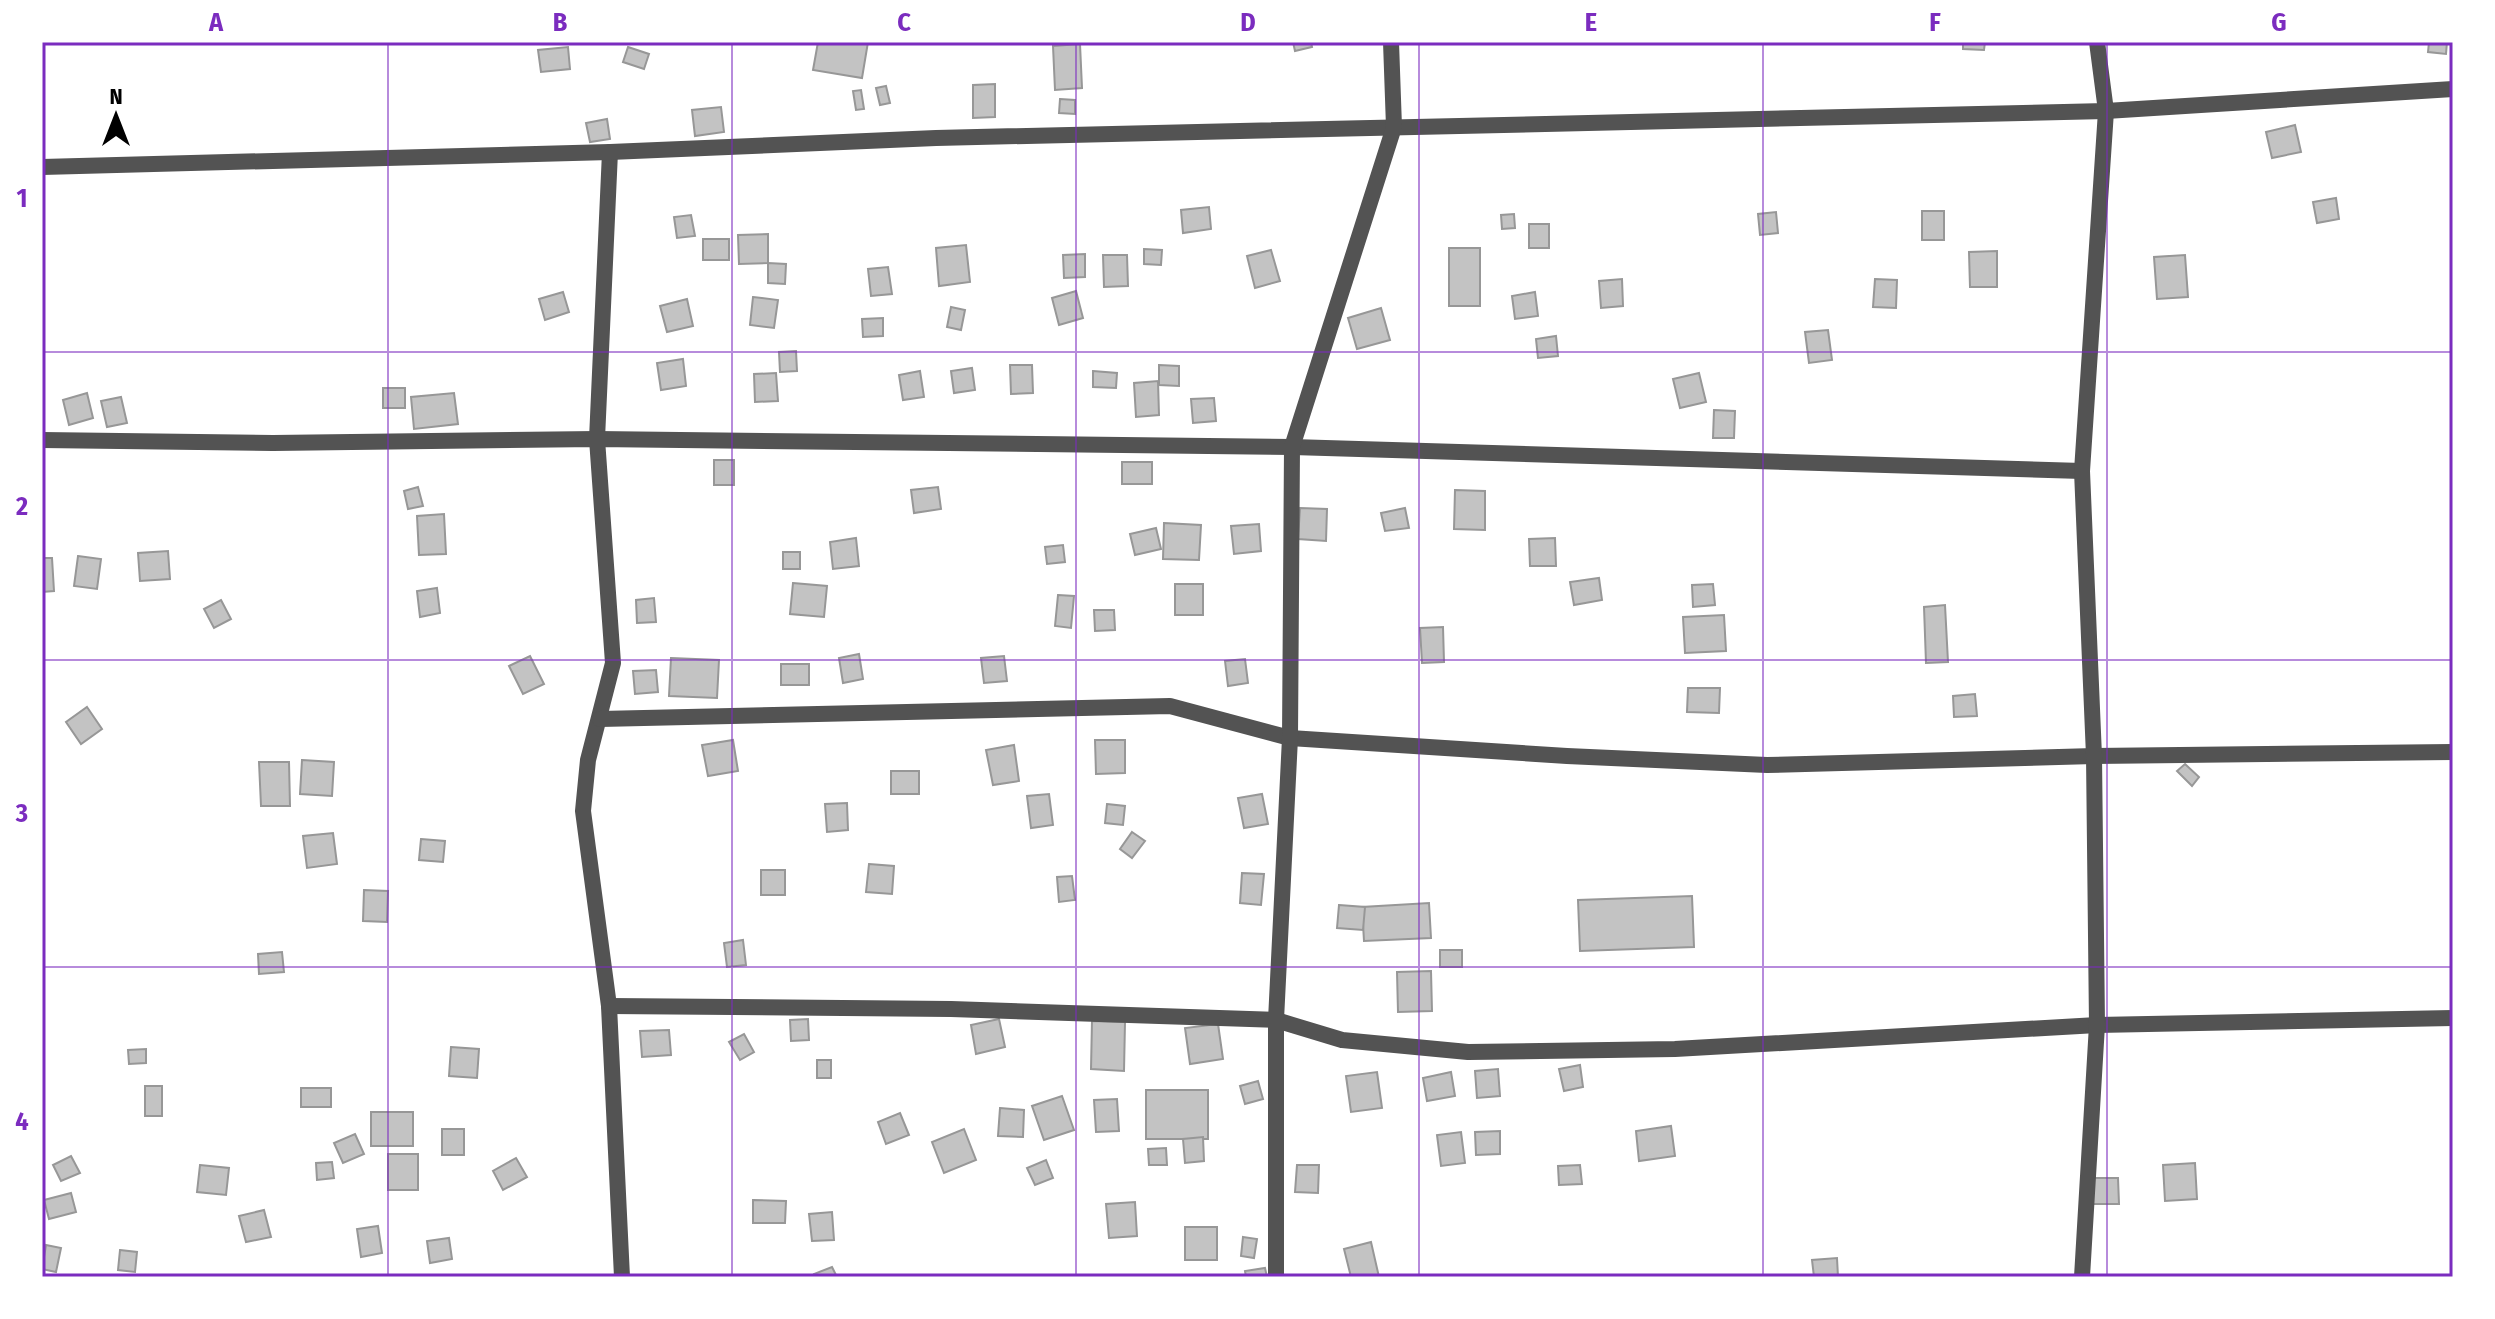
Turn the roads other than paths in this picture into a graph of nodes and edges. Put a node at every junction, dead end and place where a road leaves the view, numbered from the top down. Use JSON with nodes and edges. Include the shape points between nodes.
{"nodes":[{"id":1,"x":1391,"y":42,"type":"edge"},
{"id":2,"x":2097,"y":42,"type":"edge"},
{"id":3,"x":2453,"y":89,"type":"edge"},
{"id":4,"x":2106,"y":111,"type":"junction"},
{"id":5,"x":1394,"y":127,"type":"junction"},
{"id":6,"x":610,"y":152,"type":"junction"},
{"id":7,"x":42,"y":167,"type":"edge"},
{"id":8,"x":597,"y":439,"type":"junction"},
{"id":9,"x":42,"y":440,"type":"edge"},
{"id":10,"x":1292,"y":447,"type":"junction"},
{"id":11,"x":2082,"y":471,"type":"junction"},
{"id":12,"x":600,"y":719,"type":"junction"},
{"id":13,"x":1290,"y":738,"type":"junction"},
{"id":14,"x":2453,"y":752,"type":"edge"},
{"id":15,"x":2094,"y":756,"type":"junction"},
{"id":16,"x":609,"y":1006,"type":"junction"},
{"id":17,"x":2453,"y":1018,"type":"edge"},
{"id":18,"x":1276,"y":1020,"type":"junction"},
{"id":19,"x":2097,"y":1025,"type":"junction"},
{"id":20,"x":622,"y":1277,"type":"edge"},
{"id":21,"x":1276,"y":1277,"type":"edge"},
{"id":22,"x":2082,"y":1277,"type":"edge"}],
"edges":[{"from":1,"to":5,"type":"street"},
{"from":2,"to":4,"type":"street"},
{"from":3,"to":4,"type":"street"},
{"from":4,"to":5,"type":"street"},
{"from":4,"to":11,"type":"street"},
{"from":5,"to":6,"type":"street"},
{"from":5,"to":10,"type":"street"},
{"from":6,"to":7,"type":"street"},
{"from":6,"to":8,"type":"street"},
{"from":8,"to":9,"type":"street"},
{"from":8,"to":10,"type":"street"},
{"from":8,"to":12,"type":"street","via":[[613,663]]},
{"from":10,"to":11,"type":"street"},
{"from":10,"to":13,"type":"street"},
{"from":11,"to":15,"type":"street"},
{"from":12,"to":13,"type":"street","via":[[1170,706]]},
{"from":12,"to":16,"type":"street","via":[[588,760],[583,811]]},
{"from":13,"to":15,"type":"street","via":[[1767,765]]},
{"from":13,"to":18,"type":"street"},
{"from":14,"to":15,"type":"street"},
{"from":15,"to":19,"type":"street"},
{"from":16,"to":18,"type":"street","via":[[951,1009]]},
{"from":16,"to":20,"type":"street"},
{"from":17,"to":19,"type":"street"},
{"from":18,"to":19,"type":"street","via":[[1342,1040],[1468,1052],[1675,1049]]},
{"from":18,"to":21,"type":"street"},
{"from":19,"to":22,"type":"street"}]}
